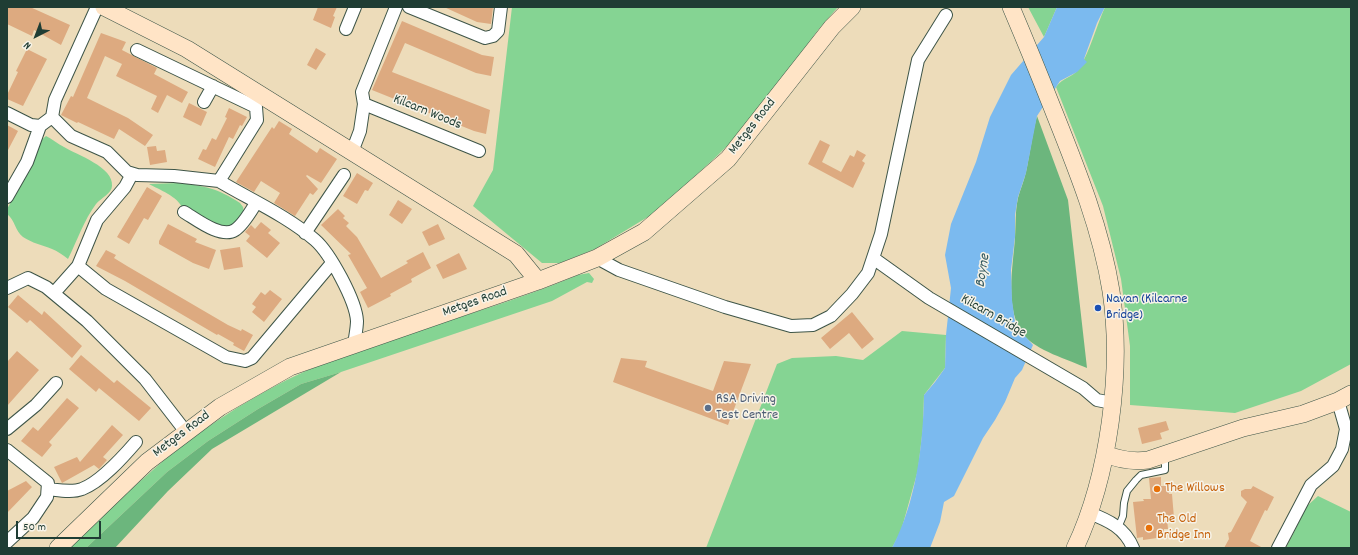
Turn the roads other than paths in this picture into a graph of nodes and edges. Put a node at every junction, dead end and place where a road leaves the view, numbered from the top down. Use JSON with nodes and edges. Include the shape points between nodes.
{"nodes":[{"id":1,"x":97,"y":7,"type":"edge"},
{"id":2,"x":104,"y":7,"type":"edge"},
{"id":3,"x":355,"y":7,"type":"edge"},
{"id":4,"x":396,"y":7,"type":"edge"},
{"id":5,"x":409,"y":7,"type":"edge"},
{"id":6,"x":501,"y":7,"type":"edge"},
{"id":7,"x":852,"y":7,"type":"edge"},
{"id":8,"x":1014,"y":12,"type":"edge"},
{"id":9,"x":946,"y":15,"type":"dead end"},
{"id":10,"x":346,"y":29,"type":"dead end"},
{"id":11,"x":137,"y":50,"type":"dead end"},
{"id":12,"x":213,"y":86,"type":"junction"},
{"id":13,"x":204,"y":102,"type":"dead end"},
{"id":14,"x":364,"y":104,"type":"junction"},
{"id":15,"x":7,"y":113,"type":"edge"},
{"id":16,"x":52,"y":117,"type":"junction"},
{"id":17,"x":40,"y":126,"type":"junction"},
{"id":18,"x":479,"y":151,"type":"dead end"},
{"id":19,"x":352,"y":152,"type":"junction"},
{"id":20,"x":132,"y":174,"type":"junction"},
{"id":21,"x":344,"y":175,"type":"dead end"},
{"id":22,"x":219,"y":181,"type":"junction"},
{"id":23,"x":7,"y":197,"type":"edge"},
{"id":24,"x":256,"y":203,"type":"junction"},
{"id":25,"x":184,"y":212,"type":"dead end"},
{"id":26,"x":305,"y":233,"type":"junction"},
{"id":27,"x":597,"y":258,"type":"junction"},
{"id":28,"x":873,"y":258,"type":"junction"},
{"id":29,"x":332,"y":263,"type":"junction"},
{"id":30,"x":78,"y":266,"type":"junction"},
{"id":31,"x":538,"y":280,"type":"junction"},
{"id":32,"x":7,"y":288,"type":"edge"},
{"id":33,"x":54,"y":293,"type":"junction"},
{"id":34,"x":354,"y":345,"type":"junction"},
{"id":35,"x":56,"y":383,"type":"dead end"},
{"id":36,"x":1344,"y":397,"type":"edge"},
{"id":37,"x":1112,"y":403,"type":"junction"},
{"id":38,"x":7,"y":428,"type":"edge"},
{"id":39,"x":186,"y":432,"type":"junction"},
{"id":40,"x":136,"y":442,"type":"dead end"},
{"id":41,"x":7,"y":450,"type":"edge"},
{"id":42,"x":1105,"y":454,"type":"junction"},
{"id":43,"x":1164,"y":455,"type":"junction"},
{"id":44,"x":48,"y":489,"type":"junction"},
{"id":45,"x":1089,"y":513,"type":"junction"},
{"id":46,"x":1118,"y":528,"type":"junction"},
{"id":47,"x":7,"y":542,"type":"edge"},
{"id":48,"x":58,"y":548,"type":"edge"},
{"id":49,"x":1075,"y":548,"type":"edge"},
{"id":50,"x":1133,"y":548,"type":"edge"},
{"id":51,"x":1278,"y":548,"type":"edge"}],
"edges":[{"from":1,"to":16,"type":"street","via":[[55,100]]},
{"from":2,"to":19,"type":"street","via":[[187,49]]},
{"from":3,"to":10,"type":"street"},
{"from":4,"to":14,"type":"street","via":[[362,92]]},
{"from":5,"to":6,"type":"street","via":[[485,38],[493,36],[498,30]]},
{"from":7,"to":27,"type":"street","name":"Metges Road","via":[[832,27],[728,159],[644,232]]},
{"from":8,"to":37,"type":"street","via":[[1085,192],[1102,250],[1111,292],[1115,346]]},
{"from":9,"to":28,"type":"street","via":[[918,60],[881,234]]},
{"from":11,"to":12,"type":"street"},
{"from":12,"to":13,"type":"street"},
{"from":12,"to":22,"type":"street","via":[[256,107],[257,120]]},
{"from":14,"to":18,"type":"street","name":"Kilcarn Woods"},
{"from":14,"to":19,"type":"street","via":[[360,131]]},
{"from":15,"to":17,"type":"street","via":[[31,125]]},
{"from":16,"to":17,"type":"street"},
{"from":16,"to":20,"type":"street","via":[[71,136],[107,152]]},
{"from":17,"to":23,"type":"street","via":[[27,162]]},
{"from":19,"to":31,"type":"street","via":[[516,254]]},
{"from":20,"to":22,"type":"street"},
{"from":20,"to":30,"type":"street","via":[[125,187],[97,220]]},
{"from":21,"to":26,"type":"street"},
{"from":22,"to":24,"type":"street"},
{"from":24,"to":25,"type":"street","via":[[235,230],[225,234],[215,231]]},
{"from":24,"to":26,"type":"street"},
{"from":26,"to":29,"type":"street","via":[[316,241]]},
{"from":27,"to":28,"type":"street","via":[[619,270],[725,307],[791,326],[813,325],[831,316],[868,272]]},
{"from":27,"to":31,"type":"street","name":"Metges Road"},
{"from":28,"to":37,"type":"street","name":"Kilcarn Bridge","via":[[935,301],[1083,388],[1096,400]]},
{"from":29,"to":30,"type":"street","via":[[252,358],[245,362],[226,357],[106,289]]},
{"from":29,"to":34,"type":"street","via":[[351,295],[357,320]]},
{"from":30,"to":33,"type":"street"},
{"from":31,"to":34,"type":"street","name":"Metges Road"},
{"from":32,"to":33,"type":"street","via":[[28,278]]},
{"from":33,"to":39,"type":"street","via":[[88,321],[145,379]]},
{"from":34,"to":39,"type":"street","name":"Metges Road","via":[[290,367],[220,407]]},
{"from":35,"to":38,"type":"street","via":[[36,405]]},
{"from":36,"to":43,"type":"street","via":[[1303,414],[1243,428]]},
{"from":36,"to":51,"type":"street","via":[[1346,429],[1342,448],[1333,466],[1310,485]]},
{"from":37,"to":42,"type":"street"},
{"from":39,"to":48,"type":"street","name":"Metges Road","via":[[147,462]]},
{"from":40,"to":44,"type":"street","via":[[113,467],[91,485],[81,490]]},
{"from":41,"to":44,"type":"street","via":[[48,483]]},
{"from":42,"to":43,"type":"street","via":[[1134,462]]},
{"from":42,"to":45,"type":"street"},
{"from":43,"to":46,"type":"lane","via":[[1166,470],[1141,475],[1127,491],[1123,516]]},
{"from":44,"to":47,"type":"street","via":[[47,497],[33,518]]},
{"from":45,"to":46,"type":"street"},
{"from":45,"to":49,"type":"street"},
{"from":46,"to":50,"type":"street","via":[[1129,538]]}]}
